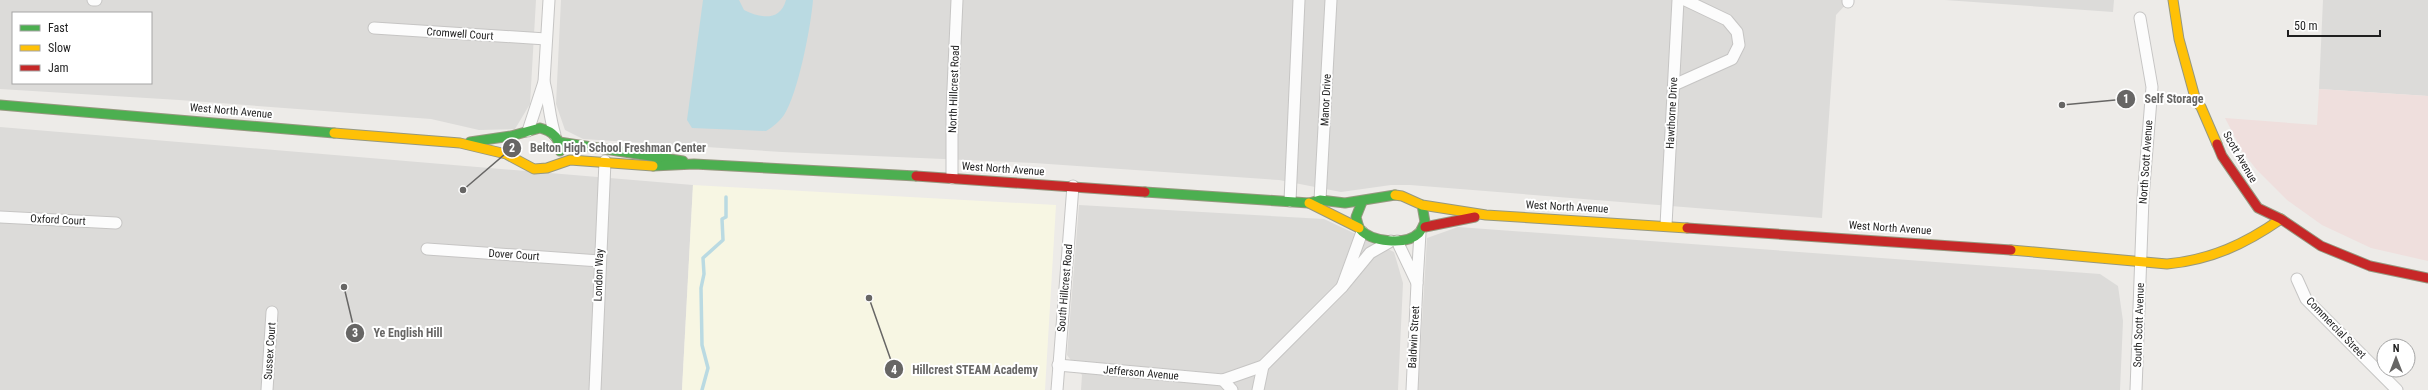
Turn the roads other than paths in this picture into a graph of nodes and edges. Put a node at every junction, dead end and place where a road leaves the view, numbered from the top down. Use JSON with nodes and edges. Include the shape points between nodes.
{"nodes":[{"id":1,"x":549,"y":0,"type":"edge"},
{"id":2,"x":957,"y":0,"type":"edge"},
{"id":3,"x":1299,"y":0,"type":"edge"},
{"id":4,"x":1323,"y":0,"type":"edge"},
{"id":5,"x":1331,"y":0,"type":"edge"},
{"id":6,"x":1678,"y":0,"type":"edge"},
{"id":7,"x":1686,"y":0,"type":"edge"},
{"id":8,"x":2174,"y":0,"type":"edge"},
{"id":9,"x":2140,"y":18,"type":"dead end"},
{"id":10,"x":374,"y":28,"type":"dead end"},
{"id":11,"x":546,"y":39,"type":"junction"},
{"id":12,"x":544,"y":82,"type":"junction"},
{"id":13,"x":1674,"y":85,"type":"junction"},
{"id":14,"x":0,"y":105,"type":"edge"},
{"id":15,"x":528,"y":131,"type":"junction"},
{"id":16,"x":557,"y":139,"type":"junction"},
{"id":17,"x":460,"y":143,"type":"junction"},
{"id":18,"x":605,"y":161,"type":"junction"},
{"id":19,"x":523,"y":162,"type":"junction"},
{"id":20,"x":694,"y":164,"type":"junction"},
{"id":21,"x":552,"y":165,"type":"junction"},
{"id":22,"x":952,"y":178,"type":"junction"},
{"id":23,"x":1073,"y":186,"type":"junction"},
{"id":24,"x":1320,"y":200,"type":"junction"},
{"id":25,"x":1290,"y":201,"type":"junction"},
{"id":26,"x":1362,"y":202,"type":"junction"},
{"id":27,"x":1309,"y":203,"type":"junction"},
{"id":28,"x":1422,"y":205,"type":"junction"},
{"id":29,"x":1486,"y":215,"type":"junction"},
{"id":30,"x":0,"y":216,"type":"edge"},
{"id":31,"x":2281,"y":219,"type":"junction"},
{"id":32,"x":116,"y":223,"type":"dead end"},
{"id":33,"x":1666,"y":225,"type":"junction"},
{"id":34,"x":1361,"y":230,"type":"junction"},
{"id":35,"x":1422,"y":230,"type":"junction"},
{"id":36,"x":1394,"y":241,"type":"junction"},
{"id":37,"x":427,"y":249,"type":"dead end"},
{"id":38,"x":2140,"y":260,"type":"junction"},
{"id":39,"x":600,"y":261,"type":"junction"},
{"id":40,"x":2428,"y":278,"type":"edge"},
{"id":41,"x":2297,"y":279,"type":"dead end"},
{"id":42,"x":1417,"y":283,"type":"junction"},
{"id":43,"x":1342,"y":287,"type":"junction"},
{"id":44,"x":272,"y":312,"type":"dead end"},
{"id":45,"x":1058,"y":365,"type":"junction"},
{"id":46,"x":1263,"y":366,"type":"junction"},
{"id":47,"x":1223,"y":380,"type":"junction"},
{"id":48,"x":267,"y":390,"type":"edge"},
{"id":49,"x":595,"y":390,"type":"edge"},
{"id":50,"x":1057,"y":390,"type":"edge"},
{"id":51,"x":1232,"y":390,"type":"edge"},
{"id":52,"x":1258,"y":390,"type":"edge"},
{"id":53,"x":1412,"y":390,"type":"edge"},
{"id":54,"x":2136,"y":390,"type":"edge"},
{"id":55,"x":2397,"y":390,"type":"edge"}],
"edges":[{"from":1,"to":11,"type":"street"},
{"from":2,"to":22,"type":"street","name":"North Hillcrest Road"},
{"from":3,"to":25,"type":"street"},
{"from":4,"to":5,"type":"street"},
{"from":5,"to":24,"type":"street","name":"Manor Drive"},
{"from":6,"to":13,"type":"street","name":"Hawthorne Drive"},
{"from":7,"to":13,"type":"street","via":[[1727,20],[1737,32],[1739,45],[1732,60]]},
{"from":8,"to":31,"type":"main road","name":"Scott Avenue","via":[[2179,39],[2188,77],[2196,101],[2222,156],[2258,208]]},
{"from":9,"to":38,"type":"street","name":"North Scott Avenue","via":[[2152,86]]},
{"from":10,"to":11,"type":"street","name":"Cromwell Court"},
{"from":11,"to":12,"type":"street"},
{"from":12,"to":15,"type":"street"},
{"from":12,"to":16,"type":"street","via":[[549,118]]},
{"from":13,"to":33,"type":"street","name":"Hawthorne Drive"},
{"from":14,"to":17,"type":"main road","name":"West North Avenue"},
{"from":15,"to":16,"type":"main road","name":"West North Avenue","via":[[540,128]]},
{"from":15,"to":17,"type":"main road","name":"West North Avenue"},
{"from":15,"to":19,"type":"main road","via":[[519,145]]},
{"from":16,"to":20,"type":"main road","name":"West North Avenue","via":[[605,151],[660,155]]},
{"from":16,"to":21,"type":"main road","via":[[559,155]]},
{"from":17,"to":19,"type":"main road","name":"West North Avenue","via":[[497,151]]},
{"from":18,"to":20,"type":"main road","name":"West North Avenue","via":[[660,167]]},
{"from":18,"to":21,"type":"main road","name":"West North Avenue","via":[[570,160]]},
{"from":18,"to":39,"type":"street","name":"London Way"},
{"from":19,"to":21,"type":"main road","name":"West North Avenue","via":[[534,169]]},
{"from":20,"to":22,"type":"main road","name":"West North Avenue"},
{"from":22,"to":23,"type":"main road","name":"West North Avenue"},
{"from":23,"to":25,"type":"main road","name":"West North Avenue"},
{"from":23,"to":45,"type":"street","name":"South Hillcrest Road"},
{"from":24,"to":26,"type":"main road","name":"West North Avenue"},
{"from":24,"to":27,"type":"main road","name":"West North Avenue"},
{"from":25,"to":27,"type":"main road","name":"West North Avenue"},
{"from":26,"to":28,"type":"main road","name":"West North Avenue","via":[[1390,195],[1402,196]]},
{"from":26,"to":34,"type":"main road","via":[[1356,215]]},
{"from":27,"to":34,"type":"main road","name":"West North Avenue","via":[[1319,211],[1344,219]]},
{"from":28,"to":29,"type":"main road","name":"West North Avenue"},
{"from":28,"to":35,"type":"main road","via":[[1426,212]]},
{"from":29,"to":33,"type":"main road","name":"West North Avenue"},
{"from":29,"to":35,"type":"main road","name":"West North Avenue"},
{"from":30,"to":32,"type":"street","name":"Oxford Court"},
{"from":31,"to":38,"type":"main road","name":"West North Avenue","via":[[2253,239],[2224,254],[2207,259],[2167,264]]},
{"from":31,"to":40,"type":"main road","name":"Scott Avenue","via":[[2321,246],[2370,266]]},
{"from":33,"to":38,"type":"main road","name":"West North Avenue"},
{"from":34,"to":36,"type":"main road","name":"West North Avenue"},
{"from":34,"to":43,"type":"street"},
{"from":35,"to":36,"type":"main road","name":"West North Avenue"},
{"from":35,"to":42,"type":"street","name":"Baldwin Street"},
{"from":36,"to":42,"type":"street","name":"Baldwin Street"},
{"from":36,"to":43,"type":"street","via":[[1370,252]]},
{"from":37,"to":39,"type":"street","name":"Dover Court"},
{"from":38,"to":54,"type":"street","name":"South Scott Avenue"},
{"from":39,"to":49,"type":"street","name":"London Way"},
{"from":41,"to":55,"type":"street","name":"Commercial Street","via":[[2306,299]]},
{"from":42,"to":53,"type":"street","name":"Baldwin Street"},
{"from":43,"to":46,"type":"street"},
{"from":44,"to":48,"type":"street","name":"Sussex Court"},
{"from":45,"to":47,"type":"street","name":"Jefferson Avenue"},
{"from":45,"to":50,"type":"street","name":"South Hillcrest Road"},
{"from":46,"to":47,"type":"street","name":"Jefferson Avenue"},
{"from":46,"to":52,"type":"street"},
{"from":47,"to":51,"type":"street"}]}
